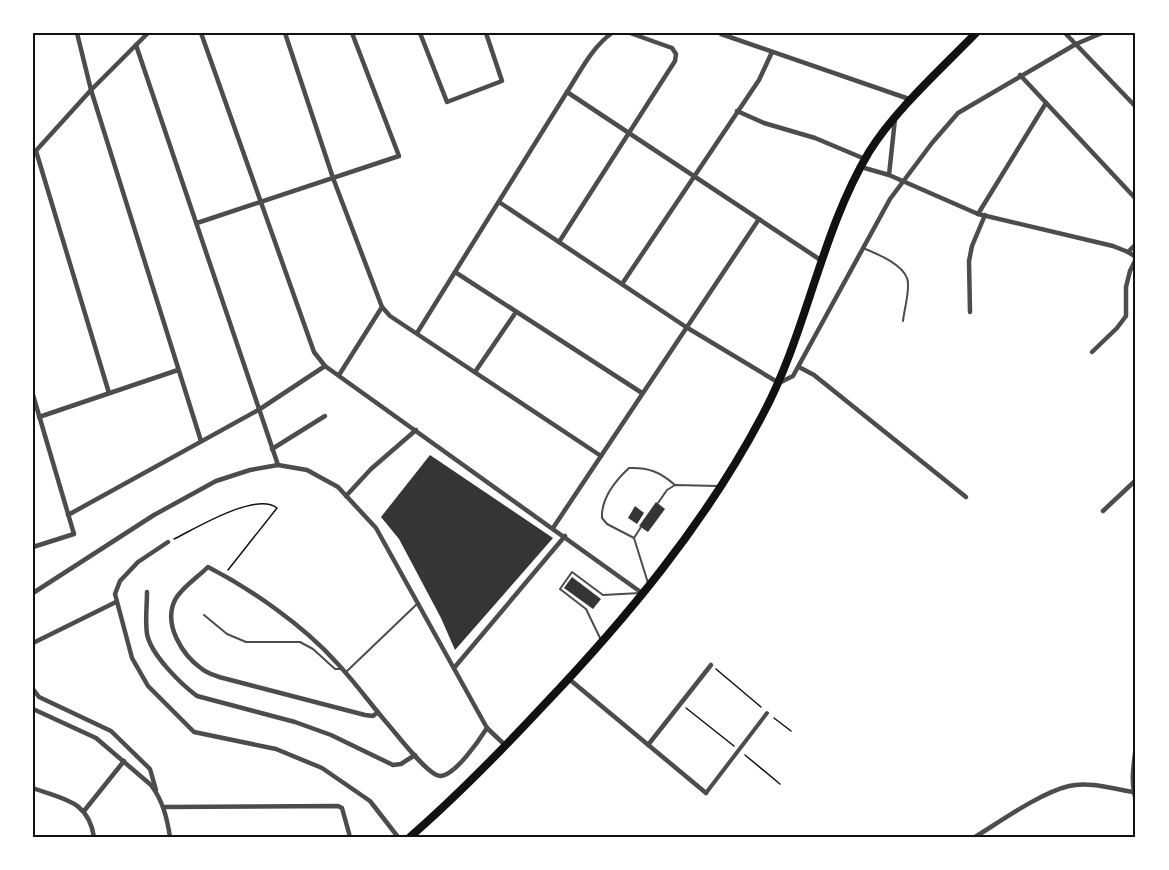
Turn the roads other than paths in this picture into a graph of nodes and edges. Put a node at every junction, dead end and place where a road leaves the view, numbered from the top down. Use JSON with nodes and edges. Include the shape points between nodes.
{"nodes":[{"id":1,"x":77,"y":33,"type":"edge"},
{"id":2,"x":148,"y":33,"type":"edge"},
{"id":3,"x":201,"y":33,"type":"edge"},
{"id":4,"x":285,"y":33,"type":"edge"},
{"id":5,"x":352,"y":33,"type":"edge"},
{"id":6,"x":420,"y":33,"type":"edge"},
{"id":7,"x":486,"y":33,"type":"edge"},
{"id":8,"x":612,"y":33,"type":"edge"},
{"id":9,"x":630,"y":33,"type":"edge"},
{"id":10,"x":976,"y":33,"type":"edge"},
{"id":11,"x":1065,"y":33,"type":"edge"},
{"id":12,"x":1102,"y":33,"type":"edge"},
{"id":13,"x":721,"y":34,"type":"edge"},
{"id":14,"x":1076,"y":44,"type":"junction"},
{"id":15,"x":136,"y":45,"type":"junction"},
{"id":16,"x":772,"y":52,"type":"junction"},
{"id":17,"x":1020,"y":75,"type":"junction"},
{"id":18,"x":91,"y":90,"type":"junction"},
{"id":19,"x":567,"y":92,"type":"junction"},
{"id":20,"x":912,"y":100,"type":"junction"},
{"id":21,"x":1046,"y":104,"type":"junction"},
{"id":22,"x":1136,"y":107,"type":"edge"},
{"id":23,"x":737,"y":111,"type":"junction"},
{"id":24,"x":895,"y":119,"type":"junction"},
{"id":25,"x":630,"y":134,"type":"junction"},
{"id":26,"x":34,"y":152,"type":"edge"},
{"id":27,"x":863,"y":163,"type":"junction"},
{"id":28,"x":889,"y":175,"type":"junction"},
{"id":29,"x":693,"y":176,"type":"junction"},
{"id":30,"x":333,"y":178,"type":"junction"},
{"id":31,"x":902,"y":181,"type":"junction"},
{"id":32,"x":1136,"y":200,"type":"edge"},
{"id":33,"x":260,"y":202,"type":"junction"},
{"id":34,"x":499,"y":202,"type":"junction"},
{"id":35,"x":978,"y":214,"type":"junction"},
{"id":36,"x":985,"y":215,"type":"junction"},
{"id":37,"x":759,"y":219,"type":"junction"},
{"id":38,"x":197,"y":223,"type":"junction"},
{"id":39,"x":559,"y":242,"type":"junction"},
{"id":40,"x":1136,"y":244,"type":"edge"},
{"id":41,"x":863,"y":248,"type":"junction"},
{"id":42,"x":1128,"y":252,"type":"junction"},
{"id":43,"x":1136,"y":258,"type":"edge"},
{"id":44,"x":822,"y":261,"type":"junction"},
{"id":45,"x":455,"y":272,"type":"junction"},
{"id":46,"x":622,"y":284,"type":"junction"},
{"id":47,"x":382,"y":307,"type":"junction"},
{"id":48,"x":516,"y":312,"type":"junction"},
{"id":49,"x":969,"y":312,"type":"dead end"},
{"id":50,"x":903,"y":321,"type":"dead end"},
{"id":51,"x":686,"y":327,"type":"junction"},
{"id":52,"x":417,"y":333,"type":"junction"},
{"id":53,"x":1092,"y":352,"type":"dead end"},
{"id":54,"x":325,"y":366,"type":"junction"},
{"id":55,"x":799,"y":367,"type":"junction"},
{"id":56,"x":178,"y":370,"type":"junction"},
{"id":57,"x":476,"y":372,"type":"junction"},
{"id":58,"x":339,"y":375,"type":"junction"},
{"id":59,"x":779,"y":383,"type":"junction"},
{"id":60,"x":109,"y":393,"type":"junction"},
{"id":61,"x":642,"y":393,"type":"junction"},
{"id":62,"x":33,"y":395,"type":"edge"},
{"id":63,"x":260,"y":410,"type":"junction"},
{"id":64,"x":39,"y":417,"type":"junction"},
{"id":65,"x":325,"y":417,"type":"dead end"},
{"id":66,"x":416,"y":430,"type":"junction"},
{"id":67,"x":201,"y":441,"type":"junction"},
{"id":68,"x":272,"y":449,"type":"junction"},
{"id":69,"x":601,"y":456,"type":"junction"},
{"id":70,"x":278,"y":465,"type":"junction"},
{"id":71,"x":1136,"y":480,"type":"edge"},
{"id":72,"x":675,"y":485,"type":"junction"},
{"id":73,"x":721,"y":486,"type":"junction"},
{"id":74,"x":346,"y":496,"type":"junction"},
{"id":75,"x":966,"y":497,"type":"dead end"},
{"id":76,"x":658,"y":503,"type":"dead end"},
{"id":77,"x":1103,"y":511,"type":"dead end"},
{"id":78,"x":68,"y":515,"type":"junction"},
{"id":79,"x":640,"y":527,"type":"dead end"},
{"id":80,"x":553,"y":528,"type":"junction"},
{"id":81,"x":565,"y":536,"type":"junction"},
{"id":82,"x":633,"y":538,"type":"junction"},
{"id":83,"x":168,"y":542,"type":"road end"},
{"id":84,"x":33,"y":547,"type":"edge"},
{"id":85,"x":649,"y":584,"type":"junction"},
{"id":86,"x":147,"y":592,"type":"dead end"},
{"id":87,"x":33,"y":593,"type":"edge"},
{"id":88,"x":642,"y":593,"type":"junction"},
{"id":89,"x":116,"y":602,"type":"junction"},
{"id":90,"x":417,"y":604,"type":"junction"},
{"id":91,"x":589,"y":606,"type":"dead end"},
{"id":92,"x":586,"y":609,"type":"junction"},
{"id":93,"x":204,"y":615,"type":"dead end"},
{"id":94,"x":602,"y":642,"type":"junction"},
{"id":95,"x":33,"y":643,"type":"edge"},
{"id":96,"x":711,"y":665,"type":"road end"},
{"id":97,"x":454,"y":668,"type":"junction"},
{"id":98,"x":344,"y":671,"type":"junction"},
{"id":99,"x":569,"y":679,"type":"junction"},
{"id":100,"x":33,"y":689,"type":"edge"},
{"id":101,"x":33,"y":709,"type":"edge"},
{"id":102,"x":378,"y":712,"type":"junction"},
{"id":103,"x":767,"y":712,"type":"road end"},
{"id":104,"x":487,"y":728,"type":"junction"},
{"id":105,"x":648,"y":745,"type":"junction"},
{"id":106,"x":1136,"y":745,"type":"edge"},
{"id":107,"x":506,"y":746,"type":"junction"},
{"id":108,"x":415,"y":755,"type":"junction"},
{"id":109,"x":124,"y":761,"type":"junction"},
{"id":110,"x":33,"y":788,"type":"edge"},
{"id":111,"x":1134,"y":792,"type":"junction"},
{"id":112,"x":158,"y":793,"type":"junction"},
{"id":113,"x":706,"y":793,"type":"joint"},
{"id":114,"x":1136,"y":800,"type":"edge"},
{"id":115,"x":164,"y":807,"type":"junction"},
{"id":116,"x":84,"y":811,"type":"junction"},
{"id":117,"x":94,"y":837,"type":"edge"},
{"id":118,"x":170,"y":837,"type":"edge"},
{"id":119,"x":350,"y":837,"type":"edge"},
{"id":120,"x":398,"y":837,"type":"edge"},
{"id":121,"x":410,"y":837,"type":"edge"},
{"id":122,"x":975,"y":837,"type":"edge"}],
"edges":[{"from":1,"to":18,"type":"street"},
{"from":2,"to":15,"type":"street"},
{"from":3,"to":33,"type":"street"},
{"from":4,"to":30,"type":"street"},
{"from":5,"to":30,"type":"street","via":[[399,156]]},
{"from":6,"to":7,"type":"street","via":[[447,102],[502,81]]},
{"from":8,"to":19,"type":"street","via":[[592,53]]},
{"from":9,"to":25,"type":"street","via":[[672,48],[676,54]]},
{"from":10,"to":20,"type":"highway"},
{"from":11,"to":14,"type":"street"},
{"from":12,"to":14,"type":"street"},
{"from":13,"to":16,"type":"street"},
{"from":14,"to":17,"type":"street"},
{"from":14,"to":22,"type":"street"},
{"from":15,"to":18,"type":"street"},
{"from":15,"to":38,"type":"street"},
{"from":16,"to":20,"type":"street"},
{"from":16,"to":23,"type":"street","via":[[759,80]]},
{"from":17,"to":21,"type":"street"},
{"from":17,"to":31,"type":"street","via":[[958,113]]},
{"from":18,"to":26,"type":"street"},
{"from":18,"to":56,"type":"street"},
{"from":19,"to":25,"type":"street"},
{"from":19,"to":34,"type":"street"},
{"from":20,"to":24,"type":"highway"},
{"from":21,"to":32,"type":"street"},
{"from":21,"to":35,"type":"street"},
{"from":23,"to":27,"type":"street","via":[[815,138]]},
{"from":23,"to":29,"type":"street"},
{"from":24,"to":27,"type":"highway"},
{"from":24,"to":28,"type":"street"},
{"from":25,"to":29,"type":"street"},
{"from":25,"to":39,"type":"street"},
{"from":26,"to":60,"type":"street"},
{"from":27,"to":28,"type":"street"},
{"from":27,"to":44,"type":"highway"},
{"from":28,"to":31,"type":"street"},
{"from":29,"to":37,"type":"street"},
{"from":29,"to":46,"type":"street"},
{"from":30,"to":33,"type":"street"},
{"from":30,"to":47,"type":"street"},
{"from":31,"to":35,"type":"street"},
{"from":31,"to":41,"type":"street"},
{"from":33,"to":38,"type":"street"},
{"from":33,"to":54,"type":"street","via":[[314,352]]},
{"from":34,"to":39,"type":"street"},
{"from":34,"to":45,"type":"street"},
{"from":35,"to":36,"type":"street"},
{"from":36,"to":42,"type":"street"},
{"from":36,"to":49,"type":"street","via":[[969,261]]},
{"from":37,"to":44,"type":"street"},
{"from":37,"to":51,"type":"street"},
{"from":38,"to":63,"type":"street"},
{"from":39,"to":46,"type":"street"},
{"from":40,"to":42,"type":"street"},
{"from":41,"to":50,"type":"lane","via":[[897,266],[907,278]]},
{"from":41,"to":55,"type":"street"},
{"from":42,"to":43,"type":"street"},
{"from":43,"to":53,"type":"street","via":[[1126,287],[1126,316]]},
{"from":44,"to":59,"type":"highway"},
{"from":45,"to":48,"type":"street"},
{"from":45,"to":52,"type":"street"},
{"from":46,"to":51,"type":"street"},
{"from":47,"to":52,"type":"street"},
{"from":47,"to":58,"type":"street"},
{"from":48,"to":57,"type":"street"},
{"from":48,"to":61,"type":"street"},
{"from":51,"to":59,"type":"street"},
{"from":51,"to":61,"type":"street"},
{"from":52,"to":57,"type":"street"},
{"from":54,"to":58,"type":"street"},
{"from":54,"to":63,"type":"street"},
{"from":55,"to":59,"type":"street","via":[[793,376]]},
{"from":55,"to":75,"type":"street"},
{"from":56,"to":60,"type":"street"},
{"from":56,"to":67,"type":"street"},
{"from":57,"to":69,"type":"street"},
{"from":58,"to":66,"type":"street"},
{"from":59,"to":73,"type":"highway"},
{"from":60,"to":64,"type":"street"},
{"from":61,"to":69,"type":"street"},
{"from":62,"to":64,"type":"street"},
{"from":63,"to":67,"type":"street"},
{"from":63,"to":68,"type":"street"},
{"from":64,"to":78,"type":"street"},
{"from":65,"to":68,"type":"street"},
{"from":66,"to":74,"type":"street"},
{"from":66,"to":80,"type":"street"},
{"from":67,"to":78,"type":"street"},
{"from":68,"to":70,"type":"street"},
{"from":69,"to":80,"type":"street"},
{"from":70,"to":74,"type":"street","via":[[307,470],[338,487]]},
{"from":70,"to":87,"type":"street","via":[[216,481],[154,515]]},
{"from":71,"to":77,"type":"street"},
{"from":72,"to":73,"type":"lane"},
{"from":72,"to":76,"type":"lane"},
{"from":72,"to":82,"type":"lane","via":[[661,473],[643,467],[629,468],[615,481],[604,502],[602,518]]},
{"from":73,"to":85,"type":"highway"},
{"from":74,"to":90,"type":"street","via":[[376,528]]},
{"from":78,"to":84,"type":"street","via":[[74,534]]},
{"from":79,"to":82,"type":"lane"},
{"from":80,"to":81,"type":"street"},
{"from":81,"to":88,"type":"street"},
{"from":81,"to":97,"type":"street"},
{"from":82,"to":85,"type":"lane"},
{"from":83,"to":89,"type":"street","via":[[138,562],[120,581]]},
{"from":85,"to":88,"type":"highway"},
{"from":86,"to":108,"type":"street","via":[[148,637],[168,668],[197,696],[331,735],[393,765]]},
{"from":88,"to":92,"type":"lane","via":[[603,595],[572,573],[560,589]]},
{"from":88,"to":94,"type":"highway"},
{"from":89,"to":95,"type":"street"},
{"from":89,"to":120,"type":"street","via":[[132,658],[148,686],[194,732],[276,749],[322,768],[370,801]]},
{"from":90,"to":97,"type":"street"},
{"from":90,"to":98,"type":"lane"},
{"from":91,"to":92,"type":"lane"},
{"from":92,"to":94,"type":"lane"},
{"from":93,"to":98,"type":"lane","via":[[226,634],[246,642],[300,642],[335,669]]},
{"from":94,"to":99,"type":"highway"},
{"from":96,"to":105,"type":"street"},
{"from":97,"to":104,"type":"street"},
{"from":98,"to":102,"type":"street"},
{"from":98,"to":102,"type":"street","via":[[306,633],[208,567],[176,597],[170,611],[180,645],[202,670],[365,716]]},
{"from":99,"to":105,"type":"street"},
{"from":99,"to":107,"type":"highway"},
{"from":100,"to":112,"type":"street","via":[[39,697],[111,731],[150,770]]},
{"from":101,"to":109,"type":"street","via":[[87,733]]},
{"from":102,"to":108,"type":"street"},
{"from":103,"to":113,"type":"street"},
{"from":104,"to":107,"type":"street"},
{"from":104,"to":108,"type":"street","via":[[459,764],[444,776],[431,772]]},
{"from":105,"to":113,"type":"street"},
{"from":106,"to":111,"type":"street"},
{"from":107,"to":121,"type":"highway"},
{"from":109,"to":112,"type":"street"},
{"from":109,"to":116,"type":"street"},
{"from":110,"to":116,"type":"street","via":[[78,805]]},
{"from":111,"to":114,"type":"street"},
{"from":111,"to":122,"type":"street","via":[[1069,786],[1034,801]]},
{"from":112,"to":115,"type":"street"},
{"from":115,"to":118,"type":"street"},
{"from":115,"to":119,"type":"street","via":[[338,806],[345,813]]},
{"from":116,"to":117,"type":"street"}]}
